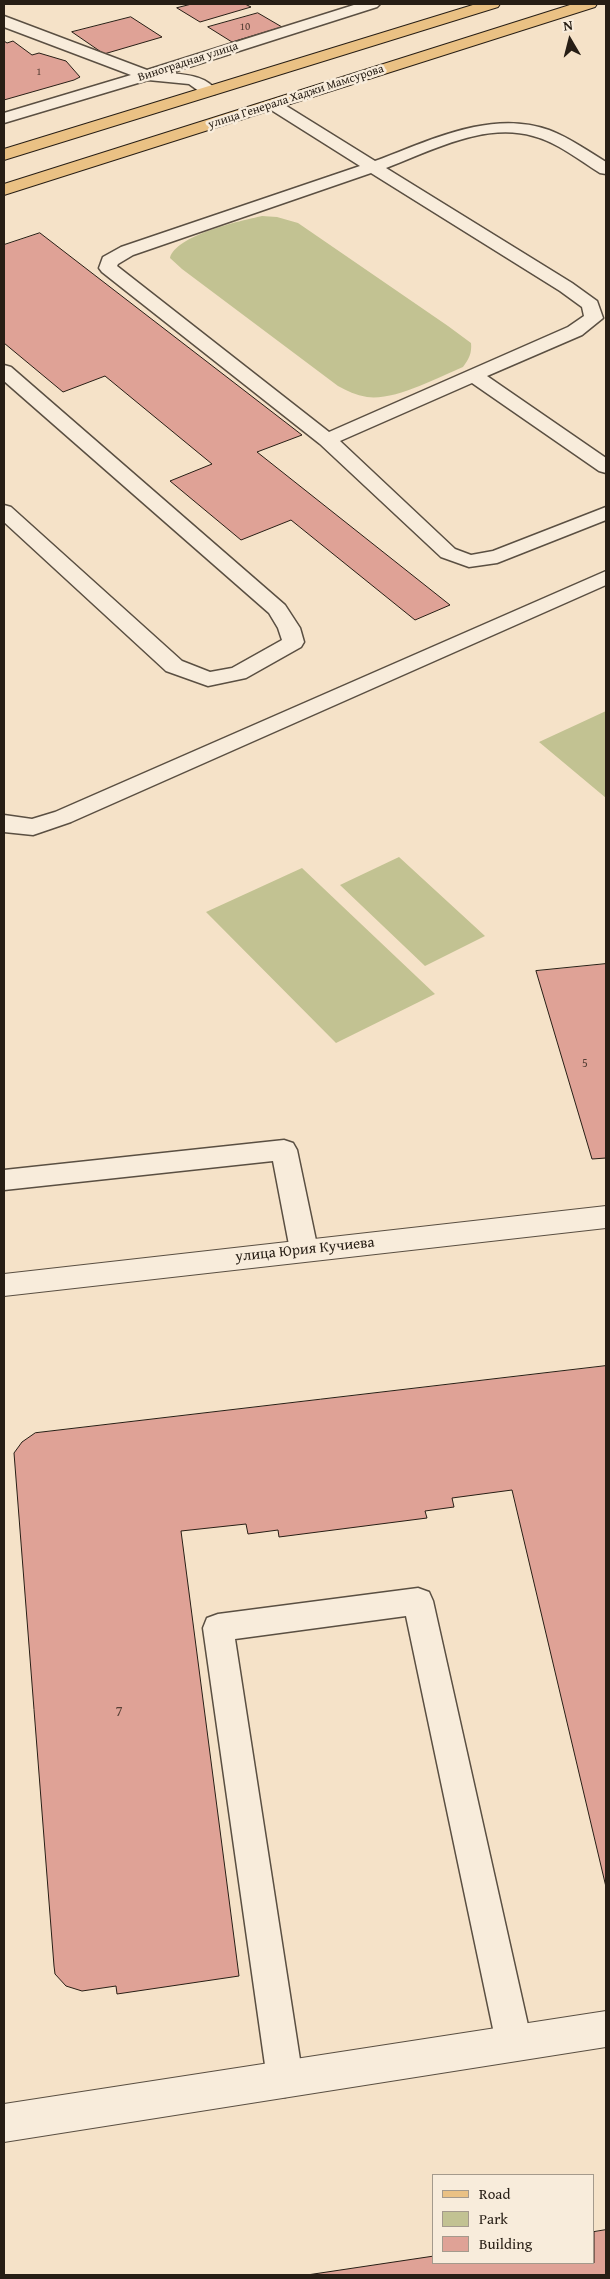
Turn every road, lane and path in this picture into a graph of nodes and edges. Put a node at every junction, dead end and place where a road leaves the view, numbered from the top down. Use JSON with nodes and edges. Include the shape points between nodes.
{"nodes":[{"id":1,"x":325,"y":4,"type":"edge"},
{"id":2,"x":372,"y":4,"type":"edge"},
{"id":3,"x":492,"y":4,"type":"edge"},
{"id":4,"x":589,"y":4,"type":"edge"},
{"id":5,"x":341,"y":13,"type":"junction"},
{"id":6,"x":4,"y":21,"type":"edge"},
{"id":7,"x":395,"y":34,"type":"junction"},
{"id":8,"x":430,"y":55,"type":"junction"},
{"id":9,"x":147,"y":75,"type":"junction"},
{"id":10,"x":209,"y":91,"type":"junction"},
{"id":11,"x":274,"y":105,"type":"junction"},
{"id":12,"x":4,"y":118,"type":"edge"},
{"id":13,"x":4,"y":155,"type":"edge"},
{"id":14,"x":373,"y":167,"type":"junction"},
{"id":15,"x":606,"y":169,"type":"edge"},
{"id":16,"x":4,"y":190,"type":"edge"},
{"id":17,"x":4,"y":371,"type":"edge"},
{"id":18,"x":473,"y":375,"type":"junction"},
{"id":19,"x":327,"y":440,"type":"junction"},
{"id":20,"x":606,"y":467,"type":"edge"},
{"id":21,"x":4,"y":511,"type":"edge"},
{"id":22,"x":606,"y":513,"type":"edge"},
{"id":23,"x":606,"y":577,"type":"edge"},
{"id":24,"x":4,"y":823,"type":"edge"},
{"id":25,"x":4,"y":1180,"type":"edge"},
{"id":26,"x":606,"y":1217,"type":"edge"},
{"id":27,"x":304,"y":1250,"type":"junction"},
{"id":28,"x":4,"y":1285,"type":"edge"},
{"id":29,"x":606,"y":2029,"type":"edge"},
{"id":30,"x":514,"y":2043,"type":"junction"},
{"id":31,"x":285,"y":2079,"type":"junction"},
{"id":32,"x":4,"y":2123,"type":"edge"}],
"edges":[{"from":1,"to":5,"type":"lane"},
{"from":2,"to":5,"type":"lane","name":"Виноградная улица"},
{"from":3,"to":7,"type":"main road","name":"улица Генерала Хаджи Мамсурова"},
{"from":4,"to":8,"type":"main road","name":"улица Генерала Хаджи Мамсурова"},
{"from":5,"to":9,"type":"lane","name":"Виноградная улица"},
{"from":6,"to":9,"type":"lane"},
{"from":7,"to":8,"type":"main road"},
{"from":7,"to":10,"type":"main road","name":"улица Генерала Хаджи Мамсурова"},
{"from":8,"to":11,"type":"main road","name":"улица Генерала Хаджи Мамсурова"},
{"from":9,"to":10,"type":"lane","via":[[193,80]]},
{"from":9,"to":12,"type":"lane","name":"Виноградная улица"},
{"from":10,"to":13,"type":"main road","name":"улица Генерала Хаджи Мамсурова"},
{"from":11,"to":14,"type":"lane"},
{"from":11,"to":16,"type":"main road","name":"улица Генерала Хаджи Мамсурова"},
{"from":14,"to":15,"type":"lane","via":[[495,127],[536,131]]},
{"from":14,"to":18,"type":"lane","via":[[591,305],[594,318],[575,331]]},
{"from":14,"to":19,"type":"lane","via":[[127,251],[109,261],[108,268],[117,276]]},
{"from":17,"to":21,"type":"lane","via":[[278,609],[293,642],[238,673],[208,679],[174,666]]},
{"from":18,"to":19,"type":"lane"},
{"from":18,"to":20,"type":"lane"},
{"from":19,"to":22,"type":"lane","via":[[448,553],[469,561],[497,558]]},
{"from":23,"to":24,"type":"lane","via":[[63,818],[33,827]]},
{"from":25,"to":27,"type":"lane","via":[[284,1150]]},
{"from":26,"to":27,"type":"street","name":"улица Юрия Кучиева"},
{"from":27,"to":28,"type":"street","name":"улица Юрия Кучиева"},
{"from":29,"to":30,"type":"street"},
{"from":30,"to":31,"type":"street"},
{"from":30,"to":31,"type":"lane","via":[[418,1600],[218,1628]]},
{"from":31,"to":32,"type":"street"}]}
